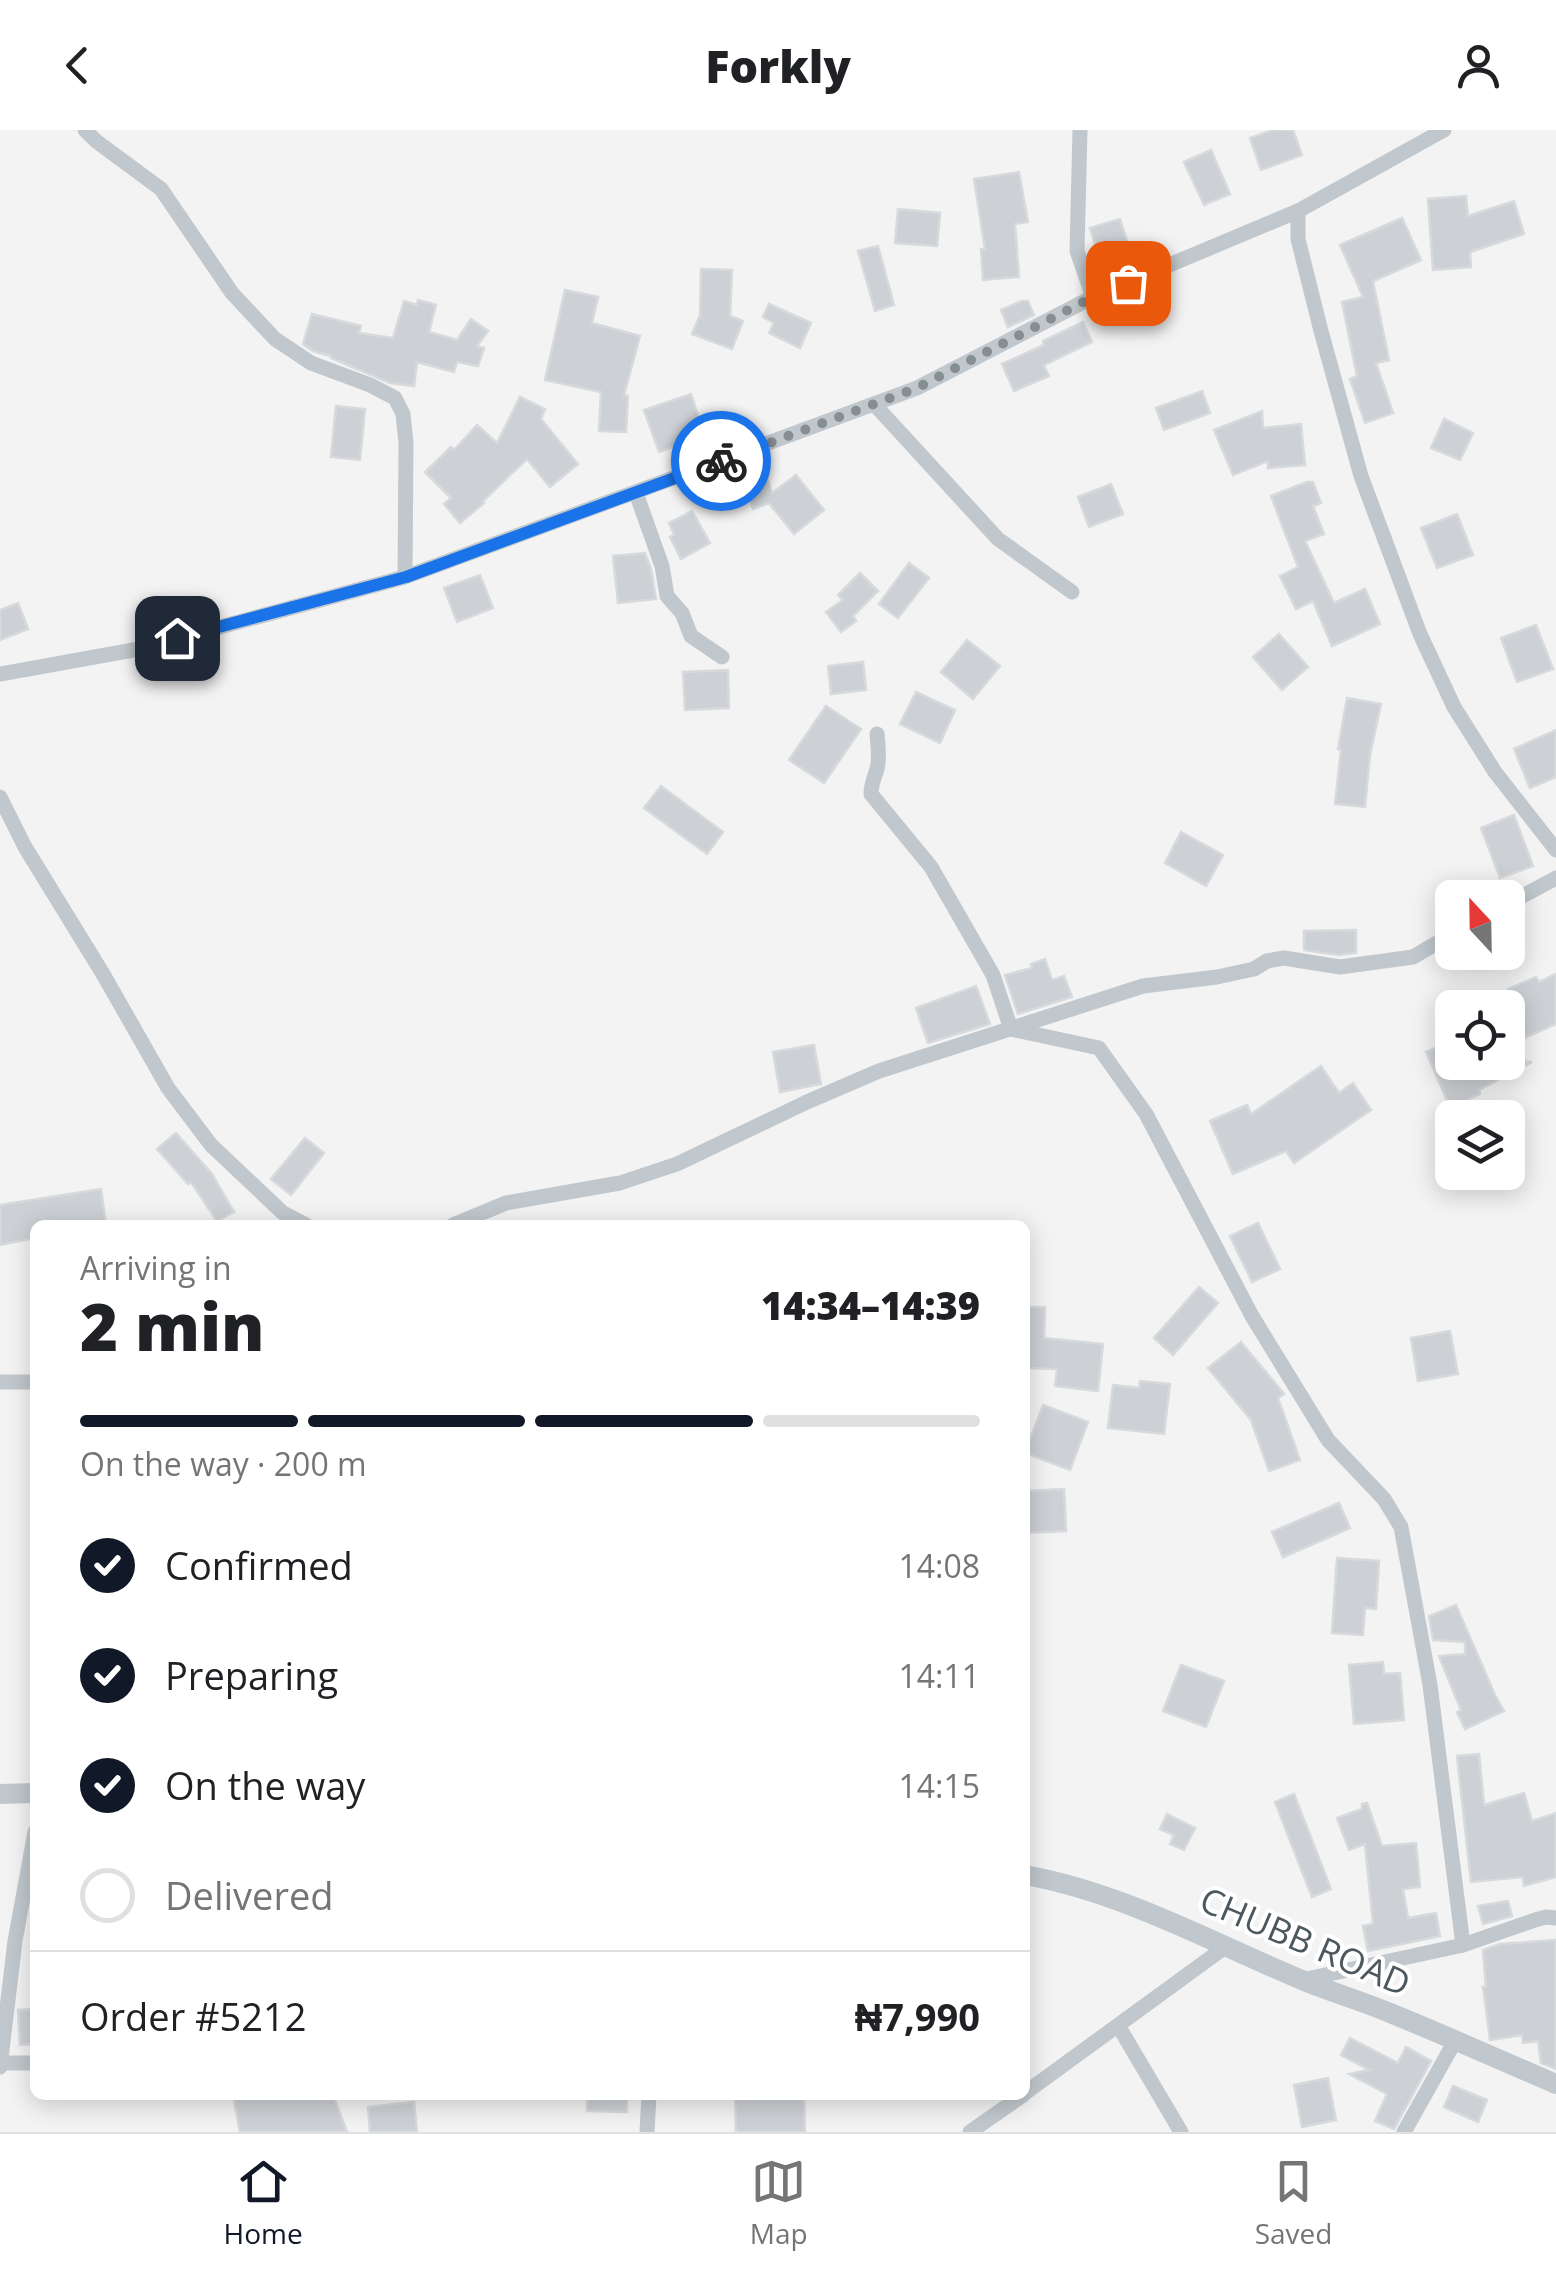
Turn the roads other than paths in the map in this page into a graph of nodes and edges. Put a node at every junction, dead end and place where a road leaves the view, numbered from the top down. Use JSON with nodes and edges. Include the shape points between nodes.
{"nodes":[{"id":1,"x":85,"y":130,"type":"edge"},
{"id":2,"x":1080,"y":130,"type":"edge"},
{"id":3,"x":1444,"y":130,"type":"edge"},
{"id":4,"x":1298,"y":211,"type":"junction"},
{"id":5,"x":1093,"y":297,"type":"junction"},
{"id":6,"x":874,"y":404,"type":"junction"},
{"id":7,"x":636,"y":492,"type":"junction"},
{"id":8,"x":406,"y":577,"type":"junction"},
{"id":9,"x":1072,"y":592,"type":"dead end"},
{"id":10,"x":722,"y":657,"type":"dead end"},
{"id":11,"x":0,"y":674,"type":"edge"},
{"id":12,"x":877,"y":734,"type":"dead end"},
{"id":13,"x":0,"y":797,"type":"edge"},
{"id":14,"x":1556,"y":850,"type":"edge"},
{"id":15,"x":1556,"y":878,"type":"edge"},
{"id":16,"x":1525,"y":895,"type":"edge"},
{"id":17,"x":1435,"y":944,"type":"edge"},
{"id":18,"x":1011,"y":1028,"type":"junction"},
{"id":19,"x":296,"y":1220,"type":"edge"},
{"id":20,"x":465,"y":1220,"type":"edge"},
{"id":21,"x":0,"y":1382,"type":"edge"},
{"id":22,"x":30,"y":1382,"type":"edge"},
{"id":23,"x":30,"y":1793,"type":"edge"},
{"id":24,"x":0,"y":1794,"type":"edge"},
{"id":25,"x":30,"y":1859,"type":"edge"},
{"id":26,"x":1030,"y":1876,"type":"edge"},
{"id":27,"x":1556,"y":1918,"type":"edge"},
{"id":28,"x":1228,"y":1945,"type":"junction"},
{"id":29,"x":1463,"y":1946,"type":"junction"},
{"id":30,"x":1302,"y":1980,"type":"junction"},
{"id":31,"x":1119,"y":2027,"type":"junction"},
{"id":32,"x":1455,"y":2040,"type":"junction"},
{"id":33,"x":30,"y":2062,"type":"edge"},
{"id":34,"x":0,"y":2065,"type":"edge"},
{"id":35,"x":1556,"y":2084,"type":"edge"},
{"id":36,"x":1030,"y":2090,"type":"edge"},
{"id":37,"x":649,"y":2100,"type":"edge"},
{"id":38,"x":1016,"y":2100,"type":"edge"},
{"id":39,"x":989,"y":2119,"type":"junction"},
{"id":40,"x":647,"y":2132,"type":"edge"},
{"id":41,"x":970,"y":2132,"type":"edge"},
{"id":42,"x":1001,"y":2132,"type":"edge"},
{"id":43,"x":1181,"y":2132,"type":"edge"},
{"id":44,"x":1404,"y":2132,"type":"edge"}],
"edges":[{"from":1,"to":8,"type":"street","via":[[161,189],[232,293],[275,339],[395,398],[406,443]]},
{"from":2,"to":5,"type":"street","via":[[1077,251]]},
{"from":3,"to":4,"type":"street"},
{"from":4,"to":5,"type":"street"},
{"from":4,"to":14,"type":"street","via":[[1298,240],[1361,476],[1420,634],[1454,707]]},
{"from":5,"to":6,"type":"street"},
{"from":6,"to":7,"type":"street"},
{"from":6,"to":9,"type":"street","via":[[998,539]]},
{"from":7,"to":8,"type":"street"},
{"from":7,"to":10,"type":"street","via":[[667,596],[691,636]]},
{"from":8,"to":11,"type":"street","via":[[139,649]]},
{"from":12,"to":18,"type":"street","via":[[871,794],[931,868],[993,975]]},
{"from":13,"to":19,"type":"street","via":[[168,1088],[211,1145]]},
{"from":15,"to":16,"type":"street"},
{"from":17,"to":18,"type":"street","via":[[1413,957],[1340,968],[1268,961],[1217,977],[1143,986]]},
{"from":18,"to":20,"type":"street","via":[[879,1071],[677,1164],[620,1183],[506,1203]]},
{"from":18,"to":29,"type":"street","via":[[1099,1048],[1146,1114],[1252,1316],[1328,1440],[1402,1526]]},
{"from":21,"to":22,"type":"street"},
{"from":23,"to":24,"type":"street"},
{"from":25,"to":34,"type":"street"},
{"from":26,"to":28,"type":"street","name":"CHUBB ROAD","via":[[1089,1890]]},
{"from":27,"to":29,"type":"street"},
{"from":28,"to":30,"type":"street","name":"CHUBB ROAD"},
{"from":28,"to":31,"type":"street"},
{"from":29,"to":30,"type":"street"},
{"from":30,"to":32,"type":"street","name":"CHUBB ROAD"},
{"from":31,"to":36,"type":"street"},
{"from":31,"to":43,"type":"street"},
{"from":32,"to":35,"type":"street","name":"CHUBB ROAD"},
{"from":32,"to":44,"type":"street"},
{"from":33,"to":34,"type":"street"},
{"from":37,"to":40,"type":"street"},
{"from":38,"to":39,"type":"street"},
{"from":39,"to":41,"type":"street"},
{"from":39,"to":42,"type":"street"}]}
